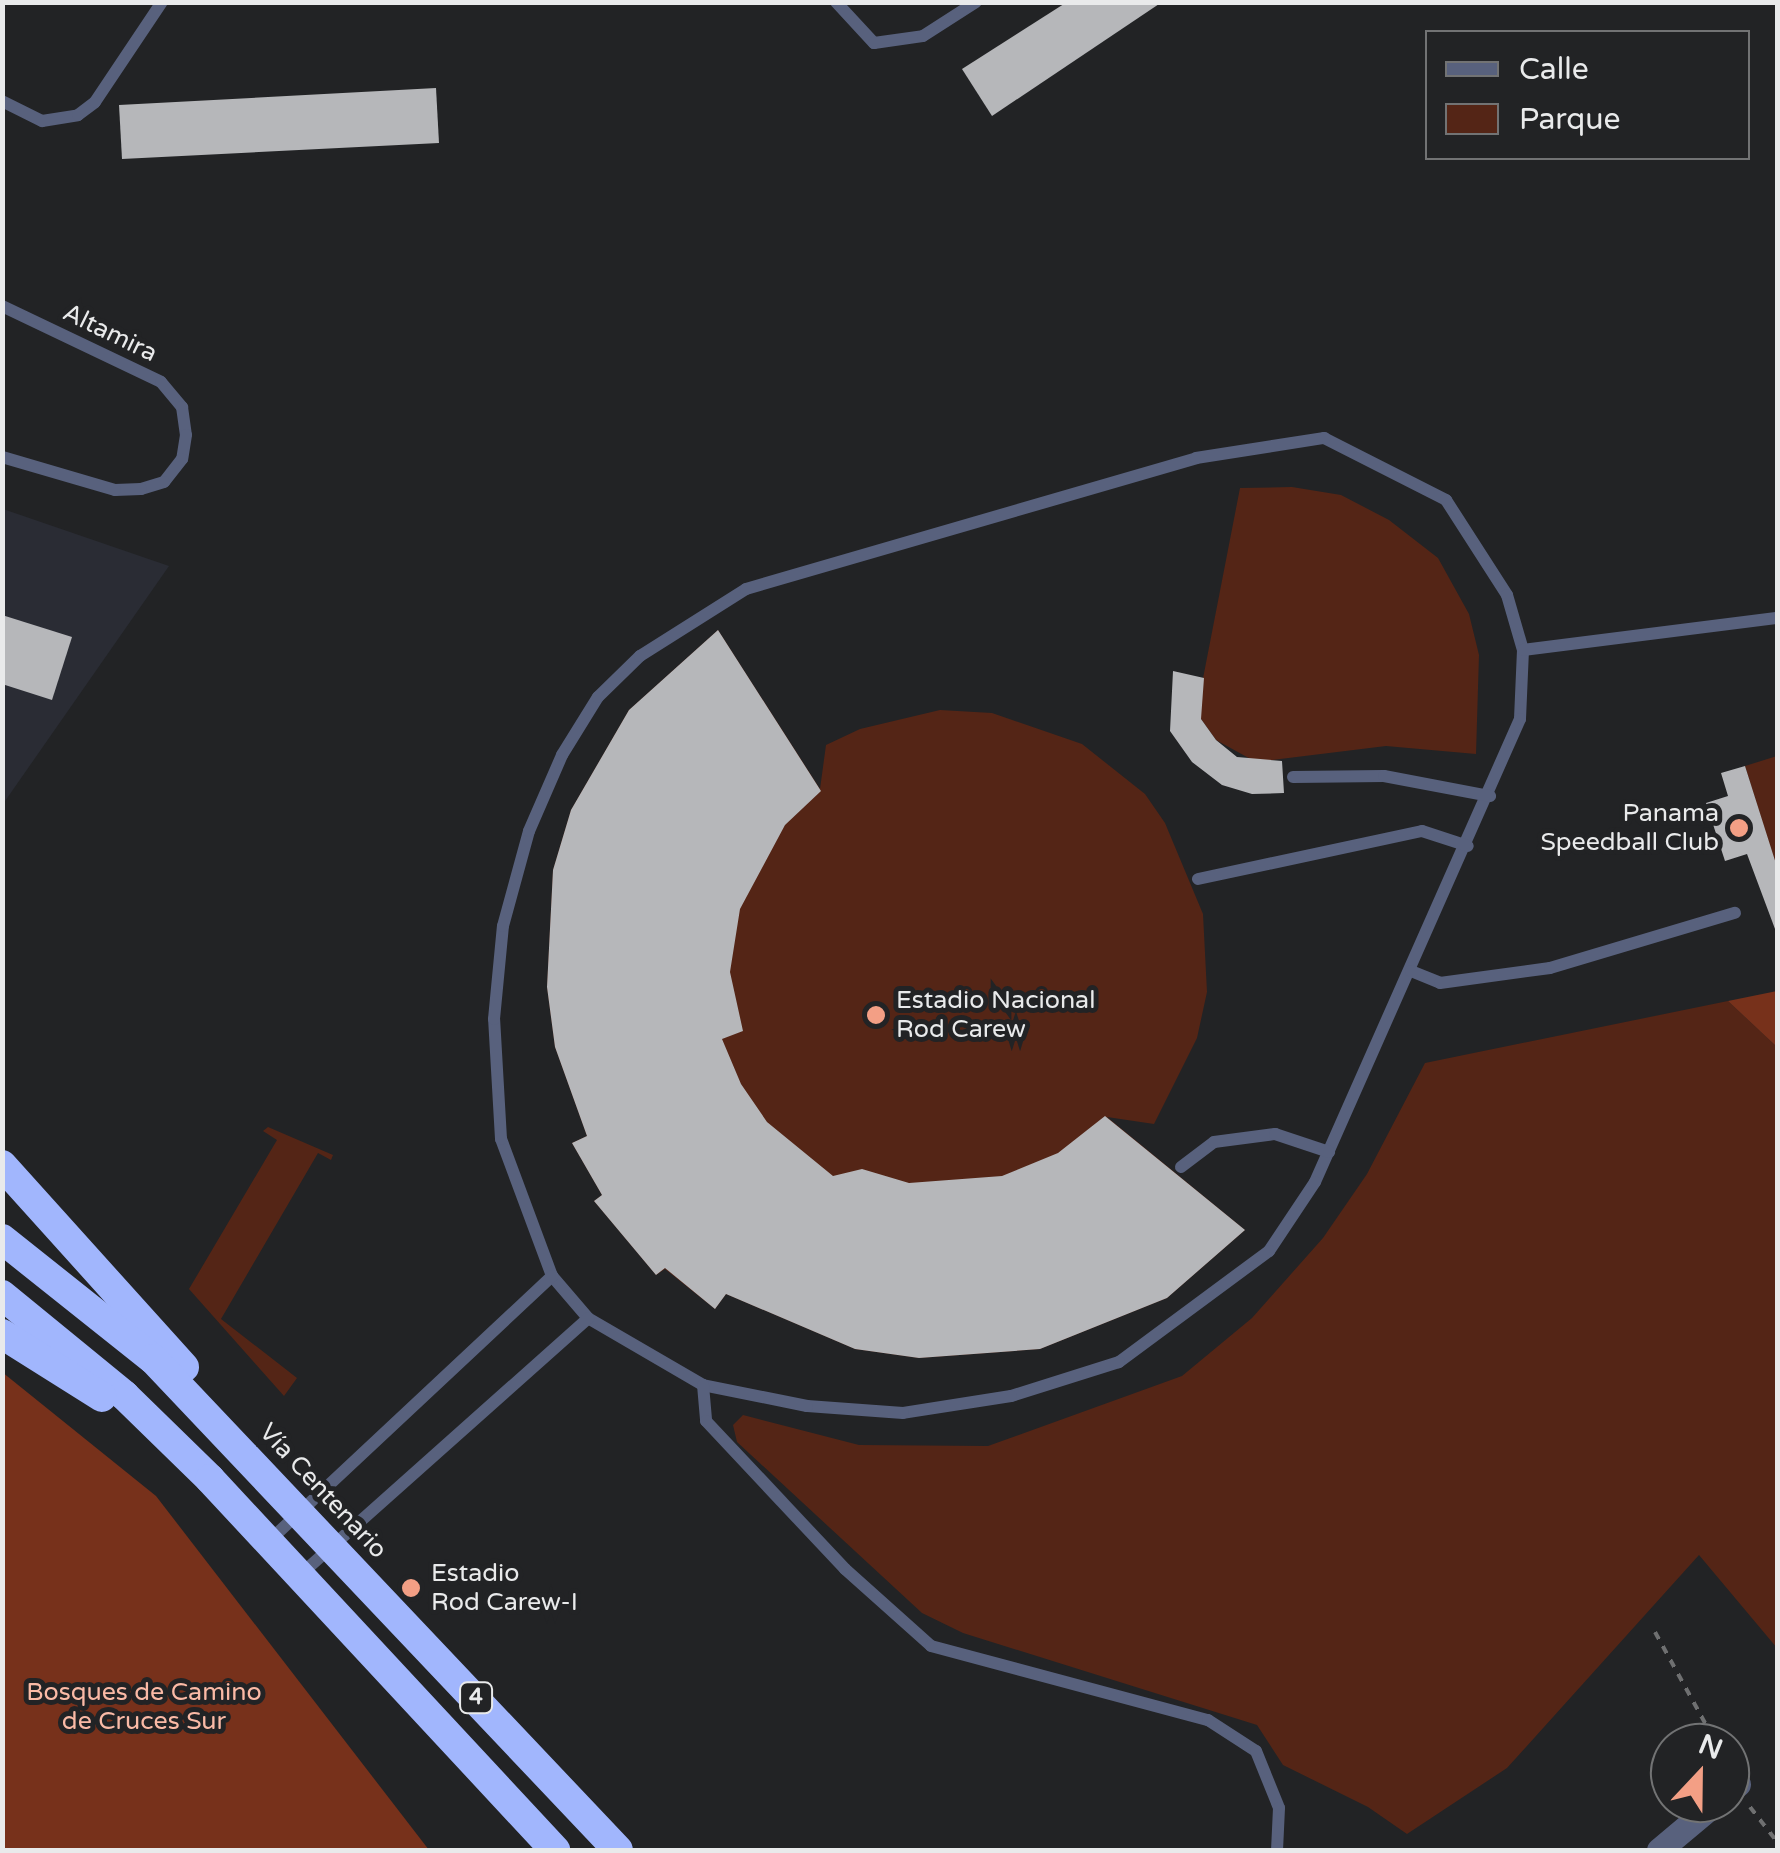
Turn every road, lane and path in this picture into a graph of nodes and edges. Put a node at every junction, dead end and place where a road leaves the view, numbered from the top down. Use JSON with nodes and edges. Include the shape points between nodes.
{"nodes":[{"id":1,"x":162,"y":2,"type":"edge"},
{"id":2,"x":836,"y":2,"type":"edge"},
{"id":3,"x":976,"y":2,"type":"edge"},
{"id":4,"x":2,"y":101,"type":"edge"},
{"id":5,"x":2,"y":306,"type":"edge"},
{"id":6,"x":2,"y":457,"type":"edge"},
{"id":7,"x":1778,"y":618,"type":"edge"},
{"id":8,"x":1523,"y":650,"type":"junction"},
{"id":9,"x":1293,"y":777,"type":"dead end"},
{"id":10,"x":1490,"y":796,"type":"junction"},
{"id":11,"x":1468,"y":846,"type":"junction"},
{"id":12,"x":1198,"y":879,"type":"dead end"},
{"id":13,"x":1735,"y":913,"type":"dead end"},
{"id":14,"x":1411,"y":970,"type":"junction"},
{"id":15,"x":1329,"y":1152,"type":"junction"},
{"id":16,"x":2,"y":1165,"type":"edge"},
{"id":17,"x":1181,"y":1167,"type":"dead end"},
{"id":18,"x":2,"y":1239,"type":"edge"},
{"id":19,"x":552,"y":1276,"type":"junction"},
{"id":20,"x":2,"y":1295,"type":"edge"},
{"id":21,"x":588,"y":1318,"type":"junction"},
{"id":22,"x":2,"y":1334,"type":"edge"},
{"id":23,"x":703,"y":1386,"type":"junction"},
{"id":24,"x":248,"y":1454,"type":"junction"},
{"id":25,"x":210,"y":1480,"type":"junction"},
{"id":26,"x":301,"y":1510,"type":"junction"},
{"id":27,"x":268,"y":1541,"type":"junction"},
{"id":28,"x":333,"y":1545,"type":"junction"},
{"id":29,"x":300,"y":1575,"type":"junction"},
{"id":30,"x":1656,"y":1632,"type":"dead end"},
{"id":31,"x":1705,"y":1723,"type":"edge"},
{"id":32,"x":1750,"y":1807,"type":"edge"},
{"id":33,"x":1691,"y":1823,"type":"edge"},
{"id":34,"x":1778,"y":1843,"type":"edge"},
{"id":35,"x":554,"y":1850,"type":"edge"},
{"id":36,"x":618,"y":1850,"type":"edge"},
{"id":37,"x":1277,"y":1850,"type":"edge"},
{"id":38,"x":1659,"y":1850,"type":"edge"}],
"edges":[{"from":1,"to":4,"type":"lane","via":[[95,102],[78,115],[42,121]]},
{"from":2,"to":3,"type":"lane","via":[[874,44],[923,36]]},
{"from":5,"to":6,"type":"lane","name":"Altamira","via":[[162,382],[182,408],[186,435],[182,459],[164,482],[141,489],[115,490]]},
{"from":7,"to":8,"type":"lane"},
{"from":8,"to":10,"type":"lane","via":[[1520,720]]},
{"from":8,"to":19,"type":"lane","via":[[1508,595],[1446,500],[1324,438],[1196,458],[746,589],[640,656],[598,697],[562,755],[529,831],[503,926],[494,1019],[501,1139]]},
{"from":9,"to":10,"type":"lane","via":[[1384,776]]},
{"from":10,"to":11,"type":"lane"},
{"from":11,"to":12,"type":"lane","via":[[1422,831]]},
{"from":11,"to":14,"type":"lane"},
{"from":13,"to":14,"type":"lane","via":[[1550,968],[1440,983]]},
{"from":14,"to":15,"type":"lane"},
{"from":15,"to":17,"type":"lane","via":[[1276,1134],[1214,1142]]},
{"from":15,"to":23,"type":"lane","via":[[1269,1252],[1119,1362],[1011,1396],[903,1412],[807,1406]]},
{"from":16,"to":24,"type":"highway","via":[[180,1362]]},
{"from":18,"to":24,"type":"highway","name":"Vía Centenario","number":"4","via":[[153,1360]]},
{"from":19,"to":21,"type":"lane"},
{"from":19,"to":26,"type":"lane"},
{"from":20,"to":25,"type":"highway","number":"4","via":[[124,1395]]},
{"from":21,"to":23,"type":"lane"},
{"from":21,"to":28,"type":"lane"},
{"from":22,"to":25,"type":"highway","via":[[112,1404]]},
{"from":23,"to":37,"type":"lane","via":[[706,1421],[845,1569],[931,1646],[1208,1720],[1256,1751],[1279,1808]]},
{"from":24,"to":26,"type":"highway","name":"Vía Centenario","number":"4"},
{"from":25,"to":27,"type":"highway","number":"4"},
{"from":26,"to":27,"type":"lane"},
{"from":26,"to":28,"type":"highway","name":"Vía Centenario","number":"4"},
{"from":27,"to":29,"type":"highway","number":"4"},
{"from":28,"to":29,"type":"lane"},
{"from":28,"to":36,"type":"highway","name":"Vía Centenario","number":"4"},
{"from":29,"to":35,"type":"highway","number":"4"},
{"from":30,"to":31,"type":"path"},
{"from":32,"to":34,"type":"path"},
{"from":33,"to":38,"type":"street"}]}
